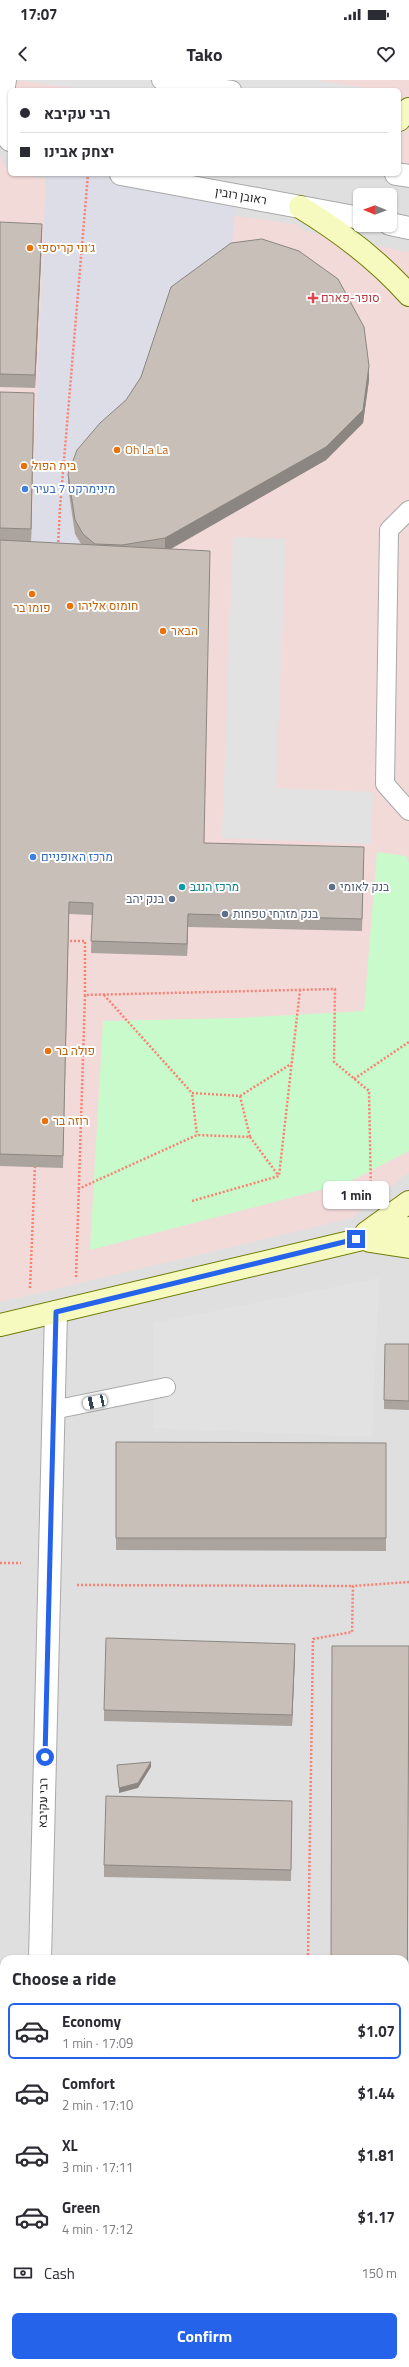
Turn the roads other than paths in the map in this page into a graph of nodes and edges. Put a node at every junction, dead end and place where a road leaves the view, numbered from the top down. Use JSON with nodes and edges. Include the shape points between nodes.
{"nodes":[{"id":1,"x":7,"y":80,"type":"edge"},
{"id":2,"x":161,"y":80,"type":"edge"},
{"id":3,"x":218,"y":88,"type":"edge"},
{"id":4,"x":409,"y":109,"type":"edge"},
{"id":5,"x":401,"y":118,"type":"edge"},
{"id":6,"x":0,"y":124,"type":"edge"},
{"id":7,"x":8,"y":137,"type":"edge"},
{"id":8,"x":132,"y":176,"type":"edge"},
{"id":9,"x":300,"y":207,"type":"junction"},
{"id":10,"x":353,"y":217,"type":"edge"},
{"id":11,"x":397,"y":225,"type":"edge"},
{"id":12,"x":409,"y":228,"type":"edge"},
{"id":13,"x":409,"y":295,"type":"edge"},
{"id":14,"x":409,"y":510,"type":"edge"},
{"id":15,"x":409,"y":811,"type":"edge"},
{"id":16,"x":409,"y":1202,"type":"edge"},
{"id":17,"x":409,"y":1228,"type":"edge"},
{"id":18,"x":364,"y":1234,"type":"junction"},
{"id":19,"x":409,"y":1247,"type":"edge"},
{"id":20,"x":65,"y":1310,"type":"junction"},
{"id":21,"x":0,"y":1325,"type":"edge"},
{"id":22,"x":166,"y":1387,"type":"dead end"},
{"id":23,"x":53,"y":1410,"type":"junction"},
{"id":24,"x":40,"y":1955,"type":"edge"}],
"edges":[{"from":1,"to":6,"type":"lane"},
{"from":2,"to":3,"type":"lane"},
{"from":4,"to":5,"type":"street"},
{"from":6,"to":7,"type":"street"},
{"from":8,"to":9,"type":"street","name":"ראובן רובין"},
{"from":9,"to":10,"type":"street","name":"ראובן רובין"},
{"from":9,"to":13,"type":"street","via":[[357,245],[389,272]]},
{"from":11,"to":12,"type":"street"},
{"from":14,"to":15,"type":"lane","via":[[390,530],[385,784]]},
{"from":16,"to":18,"type":"street"},
{"from":17,"to":18,"type":"street"},
{"from":18,"to":19,"type":"street"},
{"from":18,"to":20,"type":"street"},
{"from":20,"to":21,"type":"street"},
{"from":20,"to":23,"type":"street","name":"רבי עקיבא"},
{"from":22,"to":23,"type":"lane"},
{"from":23,"to":24,"type":"street","name":"רבי עקיבא"}]}
